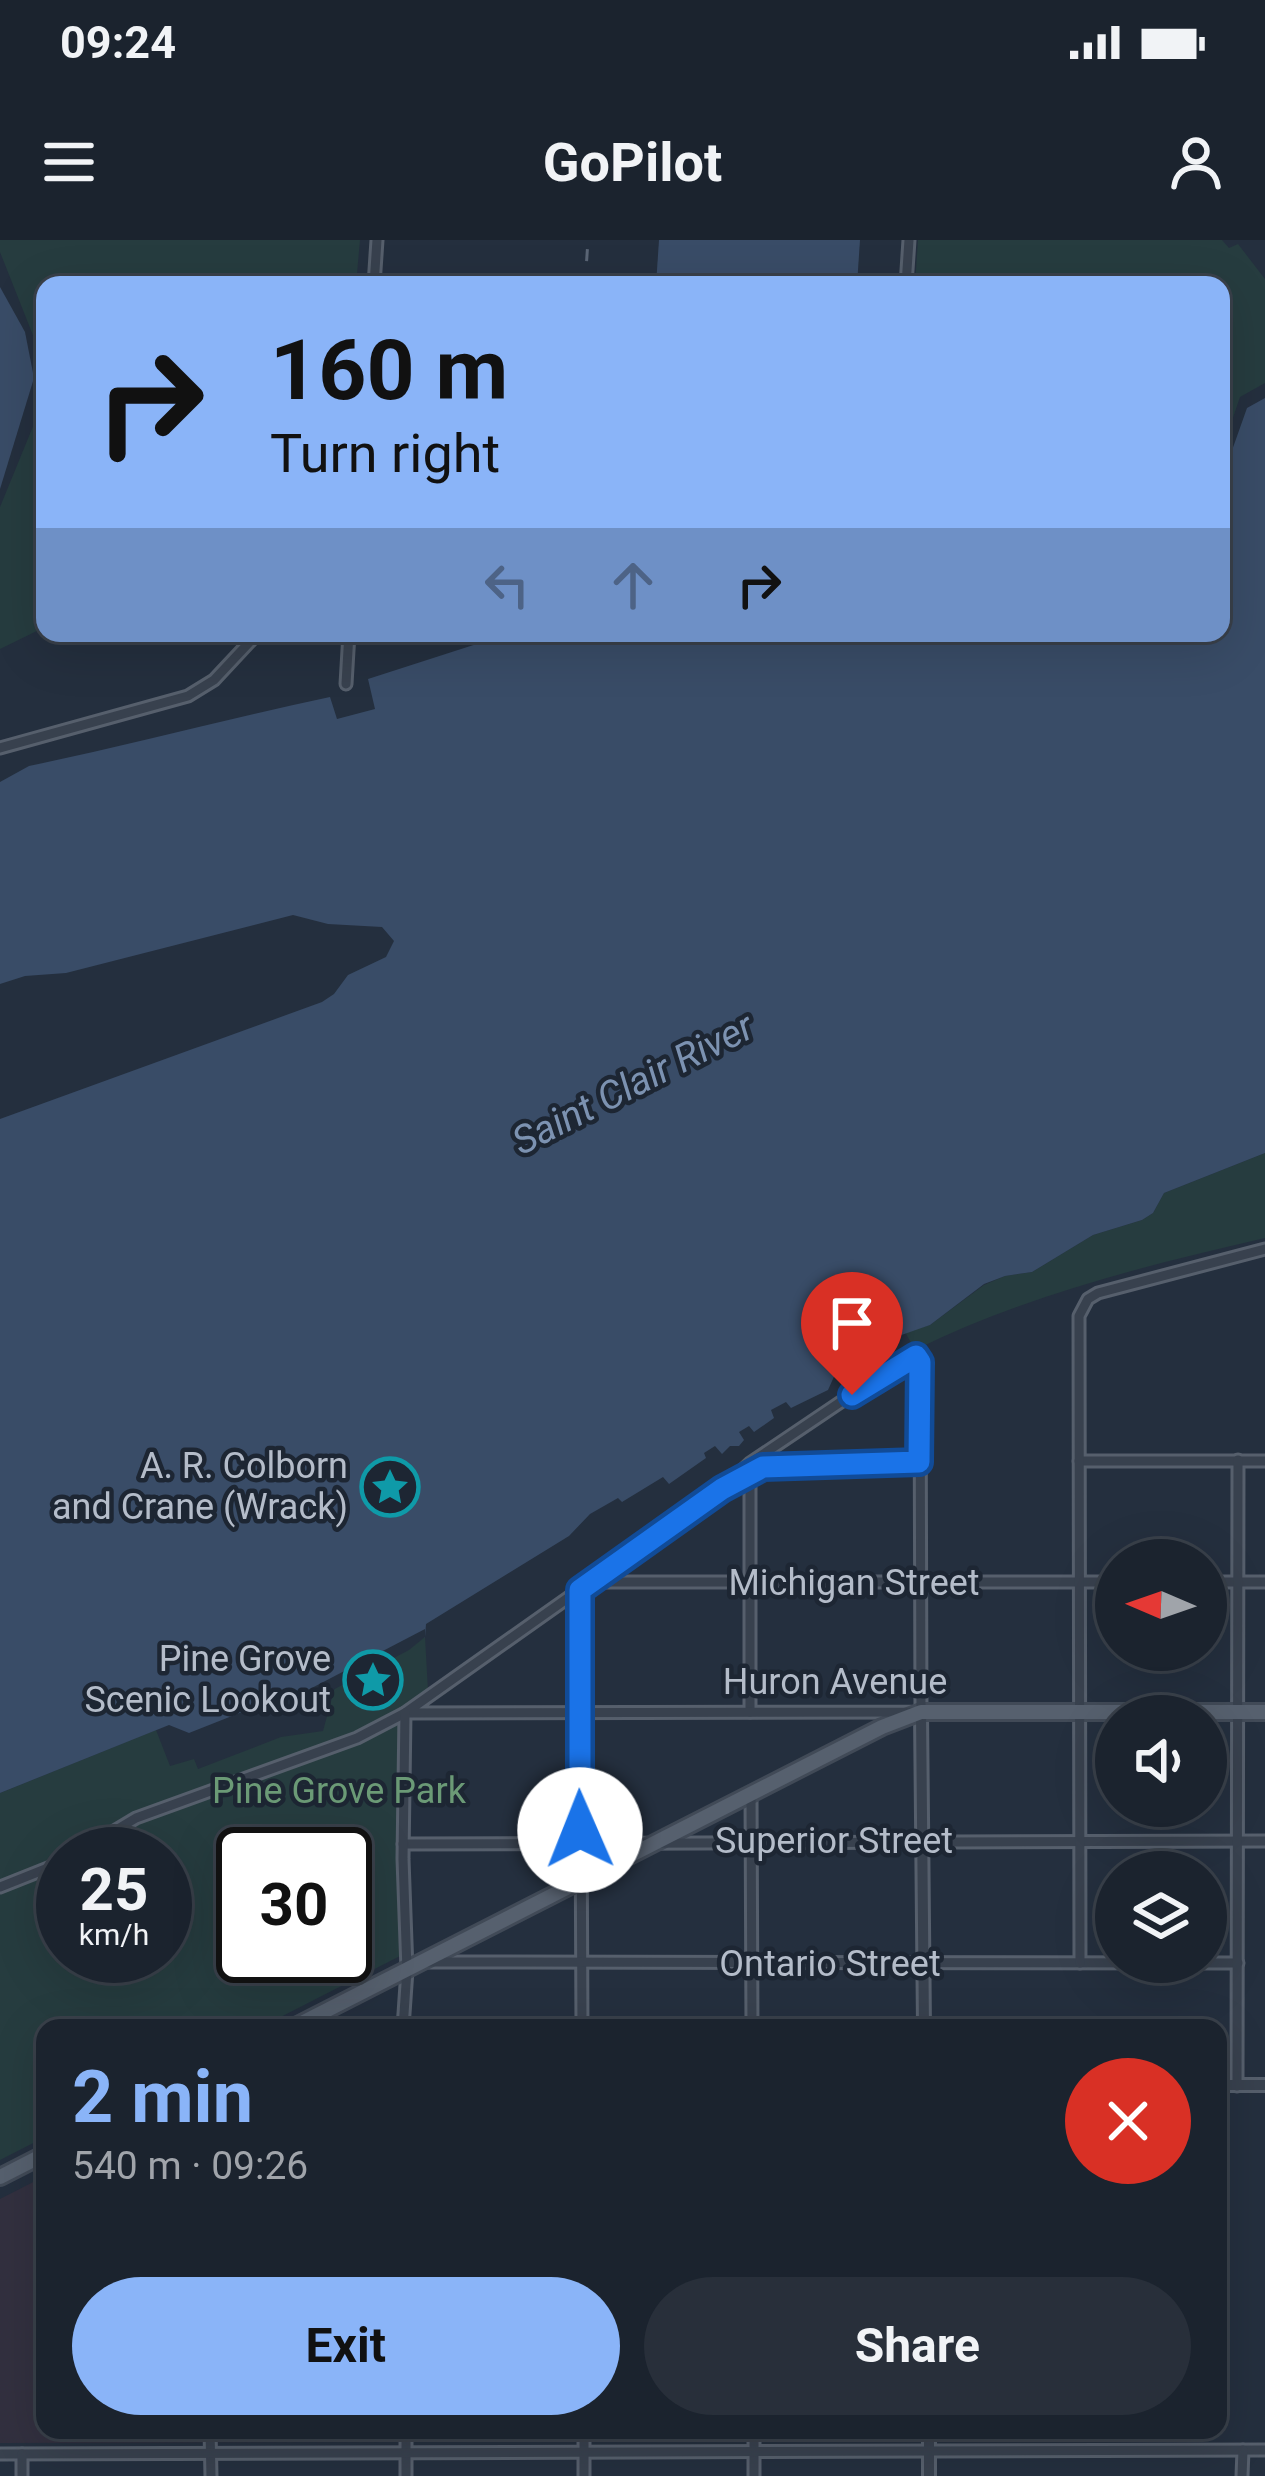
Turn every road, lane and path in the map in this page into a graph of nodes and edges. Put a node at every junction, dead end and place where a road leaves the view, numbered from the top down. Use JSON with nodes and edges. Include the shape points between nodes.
{"nodes":[{"id":1,"x":377,"y":240,"type":"edge"},
{"id":2,"x":909,"y":240,"type":"edge"},
{"id":3,"x":375,"y":276,"type":"edge"},
{"id":4,"x":907,"y":276,"type":"edge"},
{"id":5,"x":250,"y":642,"type":"edge"},
{"id":6,"x":348,"y":642,"type":"edge"},
{"id":7,"x":346,"y":684,"type":"dead end"},
{"id":8,"x":0,"y":748,"type":"edge"},
{"id":9,"x":1265,"y":1249,"type":"edge"},
{"id":10,"x":1238,"y":1460,"type":"junction"},
{"id":11,"x":1078,"y":1461,"type":"junction"},
{"id":12,"x":1265,"y":1461,"type":"edge"},
{"id":13,"x":919,"y":1462,"type":"junction"},
{"id":14,"x":750,"y":1477,"type":"junction"},
{"id":15,"x":722,"y":1489,"type":"junction"},
{"id":16,"x":593,"y":1582,"type":"junction"},
{"id":17,"x":922,"y":1582,"type":"junction"},
{"id":18,"x":1078,"y":1582,"type":"junction"},
{"id":19,"x":1095,"y":1582,"type":"edge"},
{"id":20,"x":1227,"y":1582,"type":"edge"},
{"id":21,"x":1238,"y":1582,"type":"junction"},
{"id":22,"x":1265,"y":1582,"type":"edge"},
{"id":23,"x":749,"y":1584,"type":"junction"},
{"id":24,"x":580,"y":1590,"type":"junction"},
{"id":25,"x":749,"y":1712,"type":"junction"},
{"id":26,"x":921,"y":1712,"type":"junction"},
{"id":27,"x":1237,"y":1712,"type":"junction"},
{"id":28,"x":1265,"y":1712,"type":"edge"},
{"id":29,"x":405,"y":1713,"type":"junction"},
{"id":30,"x":580,"y":1713,"type":"junction"},
{"id":31,"x":1078,"y":1713,"type":"junction"},
{"id":32,"x":751,"y":1793,"type":"junction"},
{"id":33,"x":120,"y":1827,"type":"edge"},
{"id":34,"x":580,"y":1841,"type":"junction"},
{"id":35,"x":658,"y":1841,"type":"junction"},
{"id":36,"x":751,"y":1841,"type":"junction"},
{"id":37,"x":920,"y":1841,"type":"junction"},
{"id":38,"x":1079,"y":1841,"type":"junction"},
{"id":39,"x":1265,"y":1841,"type":"edge"},
{"id":40,"x":1237,"y":1842,"type":"junction"},
{"id":41,"x":403,"y":1844,"type":"junction"},
{"id":42,"x":36,"y":1873,"type":"edge"},
{"id":43,"x":581,"y":1881,"type":"junction"},
{"id":44,"x":0,"y":1888,"type":"edge"},
{"id":45,"x":921,"y":1963,"type":"junction"},
{"id":46,"x":1080,"y":1963,"type":"junction"},
{"id":47,"x":1238,"y":1963,"type":"junction"},
{"id":48,"x":580,"y":1965,"type":"junction"},
{"id":49,"x":751,"y":1965,"type":"junction"},
{"id":50,"x":414,"y":1966,"type":"junction"},
{"id":51,"x":310,"y":2019,"type":"edge"},
{"id":52,"x":405,"y":2019,"type":"edge"},
{"id":53,"x":582,"y":2019,"type":"edge"},
{"id":54,"x":752,"y":2019,"type":"edge"},
{"id":55,"x":923,"y":2019,"type":"edge"},
{"id":56,"x":1227,"y":2085,"type":"edge"},
{"id":57,"x":1265,"y":2085,"type":"edge"},
{"id":58,"x":1238,"y":2086,"type":"junction"},
{"id":59,"x":36,"y":2159,"type":"edge"},
{"id":60,"x":0,"y":2177,"type":"edge"},
{"id":61,"x":210,"y":2439,"type":"edge"},
{"id":62,"x":406,"y":2439,"type":"edge"},
{"id":63,"x":584,"y":2439,"type":"edge"},
{"id":64,"x":754,"y":2439,"type":"edge"},
{"id":65,"x":929,"y":2439,"type":"edge"},
{"id":66,"x":929,"y":2450,"type":"junction"},
{"id":67,"x":1243,"y":2450,"type":"junction"},
{"id":68,"x":1265,"y":2450,"type":"edge"},
{"id":69,"x":584,"y":2451,"type":"junction"},
{"id":70,"x":754,"y":2451,"type":"junction"},
{"id":71,"x":406,"y":2452,"type":"junction"},
{"id":72,"x":0,"y":2454,"type":"edge"},
{"id":73,"x":22,"y":2454,"type":"junction"},
{"id":74,"x":211,"y":2454,"type":"junction"},
{"id":75,"x":22,"y":2476,"type":"edge"},
{"id":76,"x":211,"y":2476,"type":"edge"},
{"id":77,"x":406,"y":2476,"type":"edge"},
{"id":78,"x":584,"y":2476,"type":"edge"},
{"id":79,"x":754,"y":2476,"type":"edge"},
{"id":80,"x":929,"y":2476,"type":"edge"},
{"id":81,"x":1242,"y":2476,"type":"edge"}],
"edges":[{"from":1,"to":3,"type":"street"},
{"from":2,"to":4,"type":"street"},
{"from":5,"to":8,"type":"street","via":[[188,696]]},
{"from":6,"to":7,"type":"street"},
{"from":9,"to":11,"type":"street","via":[[1098,1293],[1084,1305]]},
{"from":10,"to":11,"type":"street"},
{"from":10,"to":12,"type":"street"},
{"from":10,"to":21,"type":"street"},
{"from":11,"to":18,"type":"street"},
{"from":13,"to":14,"type":"street","via":[[777,1464]]},
{"from":13,"to":15,"type":"street","via":[[916,1356]]},
{"from":13,"to":17,"type":"street"},
{"from":14,"to":15,"type":"street"},
{"from":14,"to":23,"type":"street"},
{"from":15,"to":16,"type":"street"},
{"from":16,"to":23,"type":"street","name":"Michigan Street"},
{"from":16,"to":24,"type":"street"},
{"from":17,"to":18,"type":"street","name":"Michigan Street"},
{"from":17,"to":23,"type":"street","name":"Michigan Street"},
{"from":17,"to":26,"type":"street"},
{"from":18,"to":19,"type":"street","name":"Michigan Street"},
{"from":18,"to":31,"type":"street"},
{"from":20,"to":21,"type":"street"},
{"from":21,"to":22,"type":"street"},
{"from":21,"to":27,"type":"street"},
{"from":23,"to":25,"type":"street"},
{"from":24,"to":29,"type":"street"},
{"from":24,"to":30,"type":"street"},
{"from":25,"to":26,"type":"street","name":"Huron Avenue"},
{"from":25,"to":30,"type":"street","name":"Huron Avenue"},
{"from":26,"to":31,"type":"main road","name":"Huron Avenue"},
{"from":26,"to":32,"type":"main road"},
{"from":26,"to":37,"type":"street"},
{"from":27,"to":28,"type":"main road","name":"Huron Avenue"},
{"from":27,"to":31,"type":"main road","name":"Huron Avenue"},
{"from":27,"to":40,"type":"street"},
{"from":29,"to":30,"type":"street","name":"Huron Avenue"},
{"from":29,"to":33,"type":"street"},
{"from":29,"to":41,"type":"street"},
{"from":30,"to":34,"type":"street"},
{"from":31,"to":38,"type":"street"},
{"from":32,"to":35,"type":"main road"},
{"from":32,"to":36,"type":"street"},
{"from":34,"to":35,"type":"street","name":"Superior Street"},
{"from":34,"to":41,"type":"street","name":"Superior Street"},
{"from":34,"to":43,"type":"street"},
{"from":35,"to":36,"type":"street","name":"Superior Street"},
{"from":35,"to":43,"type":"main road"},
{"from":36,"to":37,"type":"street","name":"Superior Street"},
{"from":36,"to":49,"type":"street"},
{"from":37,"to":38,"type":"street","name":"Superior Street"},
{"from":37,"to":45,"type":"street"},
{"from":38,"to":40,"type":"street","name":"Superior Street"},
{"from":38,"to":46,"type":"street"},
{"from":39,"to":40,"type":"street","name":"Superior Street"},
{"from":40,"to":47,"type":"street"},
{"from":41,"to":50,"type":"street"},
{"from":42,"to":44,"type":"street"},
{"from":43,"to":48,"type":"street"},
{"from":43,"to":50,"type":"main road"},
{"from":45,"to":46,"type":"street","name":"Ontario Street"},
{"from":45,"to":49,"type":"street","name":"Ontario Street"},
{"from":45,"to":55,"type":"street"},
{"from":46,"to":47,"type":"street","name":"Ontario Street"},
{"from":47,"to":58,"type":"street"},
{"from":48,"to":49,"type":"street","name":"Ontario Street"},
{"from":48,"to":50,"type":"street","name":"Ontario Street"},
{"from":48,"to":53,"type":"street"},
{"from":49,"to":54,"type":"street"},
{"from":50,"to":51,"type":"main road"},
{"from":50,"to":52,"type":"street"},
{"from":56,"to":58,"type":"street"},
{"from":57,"to":58,"type":"street"},
{"from":59,"to":60,"type":"main road"},
{"from":61,"to":74,"type":"street"},
{"from":62,"to":71,"type":"street"},
{"from":63,"to":69,"type":"street"},
{"from":64,"to":70,"type":"street"},
{"from":65,"to":66,"type":"street"},
{"from":66,"to":67,"type":"street"},
{"from":66,"to":70,"type":"street"},
{"from":66,"to":80,"type":"street"},
{"from":67,"to":68,"type":"street"},
{"from":67,"to":81,"type":"street"},
{"from":69,"to":70,"type":"street"},
{"from":69,"to":71,"type":"street"},
{"from":69,"to":78,"type":"street"},
{"from":70,"to":79,"type":"street"},
{"from":71,"to":74,"type":"street"},
{"from":71,"to":77,"type":"street"},
{"from":72,"to":73,"type":"street"},
{"from":73,"to":74,"type":"street"},
{"from":73,"to":75,"type":"street"},
{"from":74,"to":76,"type":"street"}]}
